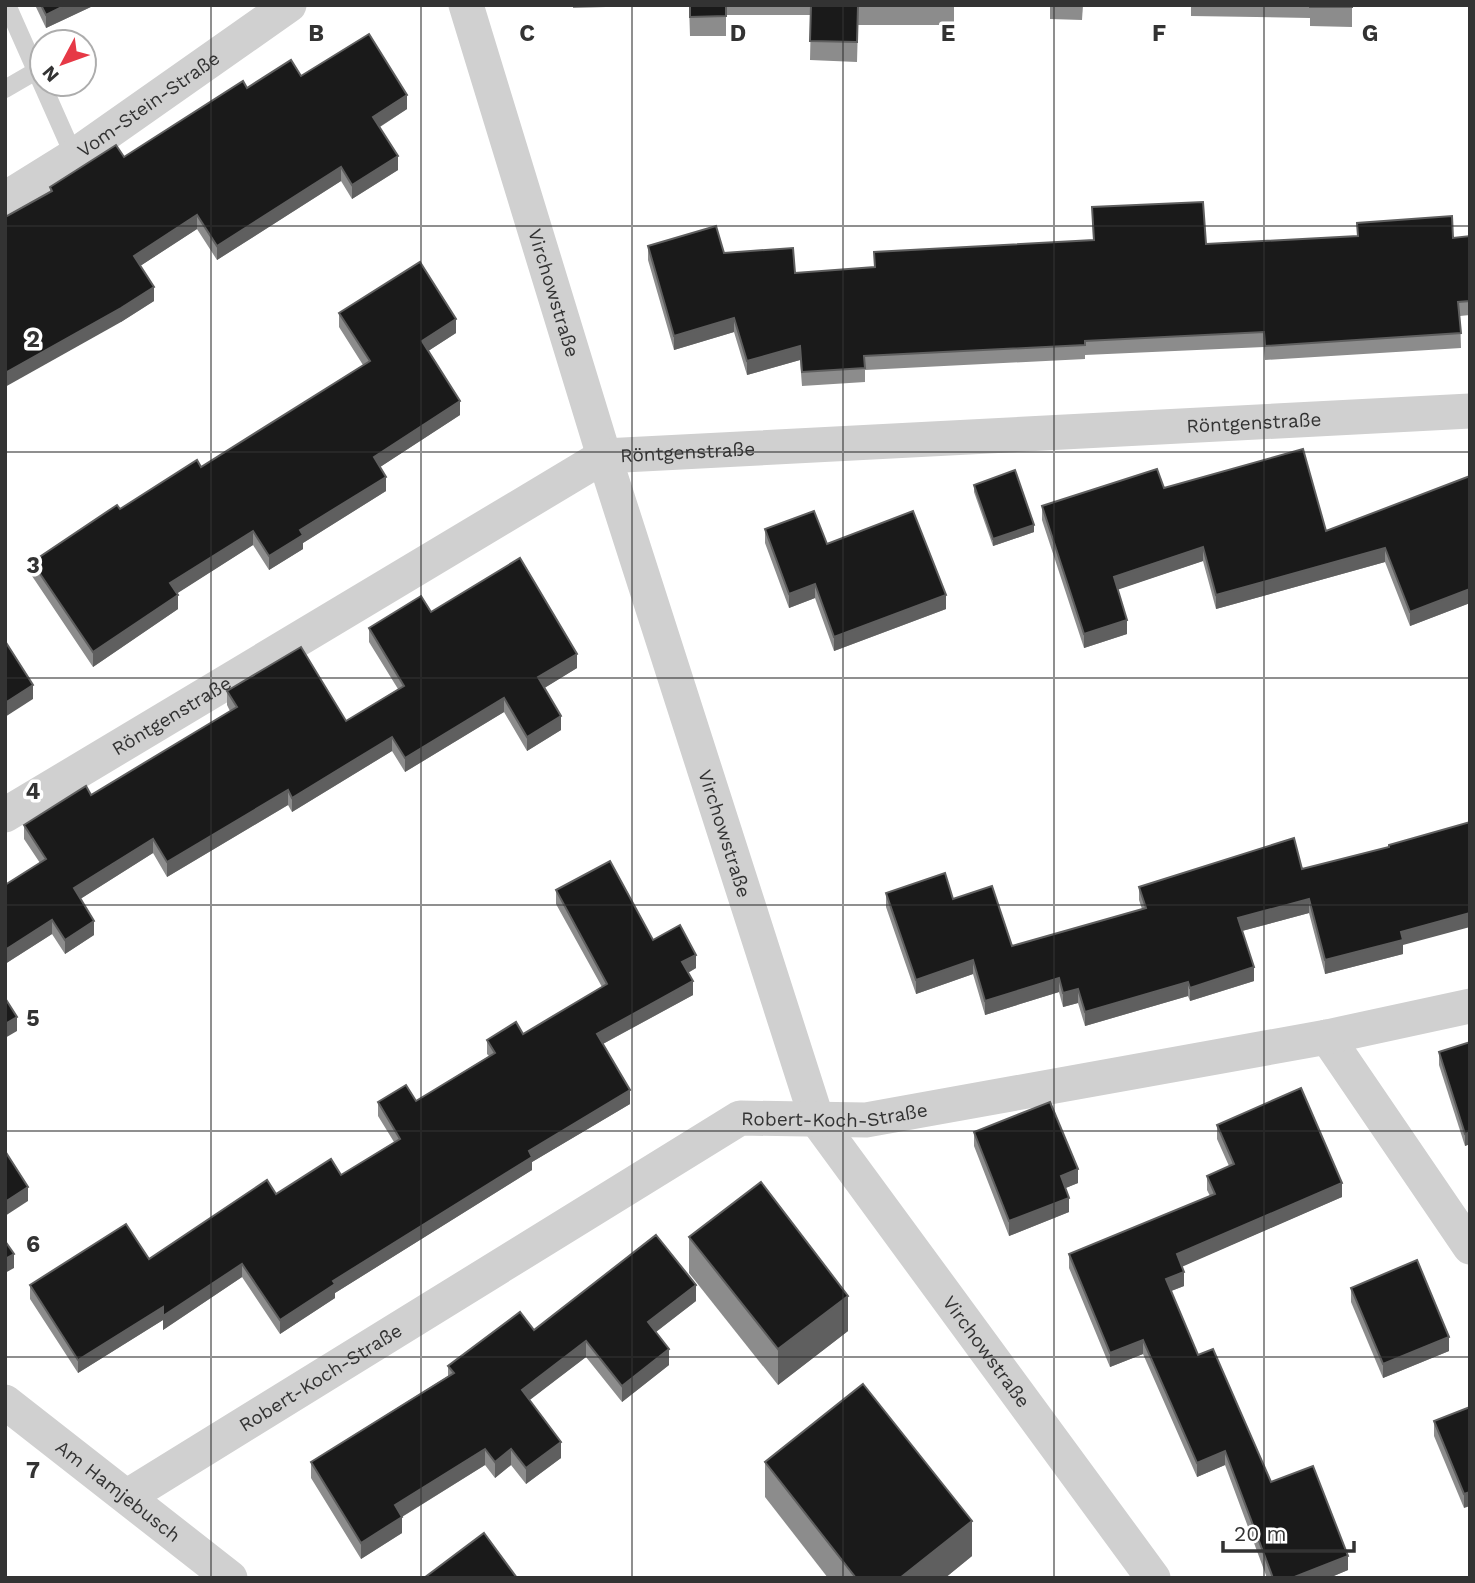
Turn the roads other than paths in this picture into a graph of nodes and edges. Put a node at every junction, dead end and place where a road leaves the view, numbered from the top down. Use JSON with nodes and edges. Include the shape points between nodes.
{"nodes":[{"id":1,"x":7,"y":5,"type":"edge"},
{"id":2,"x":289,"y":5,"type":"edge"},
{"id":3,"x":466,"y":5,"type":"edge"},
{"id":4,"x":28,"y":53,"type":"edge"},
{"id":5,"x":28,"y":76,"type":"edge"},
{"id":6,"x":5,"y":89,"type":"edge"},
{"id":7,"x":48,"y":98,"type":"edge"},
{"id":8,"x":74,"y":156,"type":"junction"},
{"id":9,"x":5,"y":199,"type":"edge"},
{"id":10,"x":1470,"y":411,"type":"edge"},
{"id":11,"x":604,"y":456,"type":"junction"},
{"id":12,"x":5,"y":815,"type":"edge"},
{"id":13,"x":1470,"y":1006,"type":"edge"},
{"id":14,"x":1327,"y":1037,"type":"junction"},
{"id":15,"x":817,"y":1119,"type":"junction"},
{"id":16,"x":1470,"y":1247,"type":"edge"},
{"id":17,"x":5,"y":1402,"type":"edge"},
{"id":18,"x":128,"y":1496,"type":"junction"},
{"id":19,"x":230,"y":1578,"type":"edge"},
{"id":20,"x":1153,"y":1578,"type":"edge"}],
"edges":[{"from":1,"to":4,"type":"lane"},
{"from":2,"to":8,"type":"street","name":"Vom-Stein-Straße"},
{"from":3,"to":11,"type":"street","name":"Virchowstraße"},
{"from":5,"to":6,"type":"lane"},
{"from":7,"to":8,"type":"lane"},
{"from":8,"to":9,"type":"street","name":"Vom-Stein-Straße"},
{"from":10,"to":11,"type":"street","name":"Röntgenstraße"},
{"from":11,"to":12,"type":"street","name":"Röntgenstraße"},
{"from":11,"to":15,"type":"street","name":"Virchowstraße"},
{"from":13,"to":14,"type":"street","name":"Robert-Koch-Straße"},
{"from":14,"to":15,"type":"street","name":"Robert-Koch-Straße","via":[[866,1120]]},
{"from":14,"to":16,"type":"street"},
{"from":15,"to":18,"type":"street","name":"Robert-Koch-Straße","via":[[740,1118]]},
{"from":15,"to":20,"type":"street","name":"Virchowstraße"},
{"from":17,"to":18,"type":"street","name":"Am Hamjebusch"},
{"from":18,"to":19,"type":"street","name":"Am Hamjebusch"}]}
